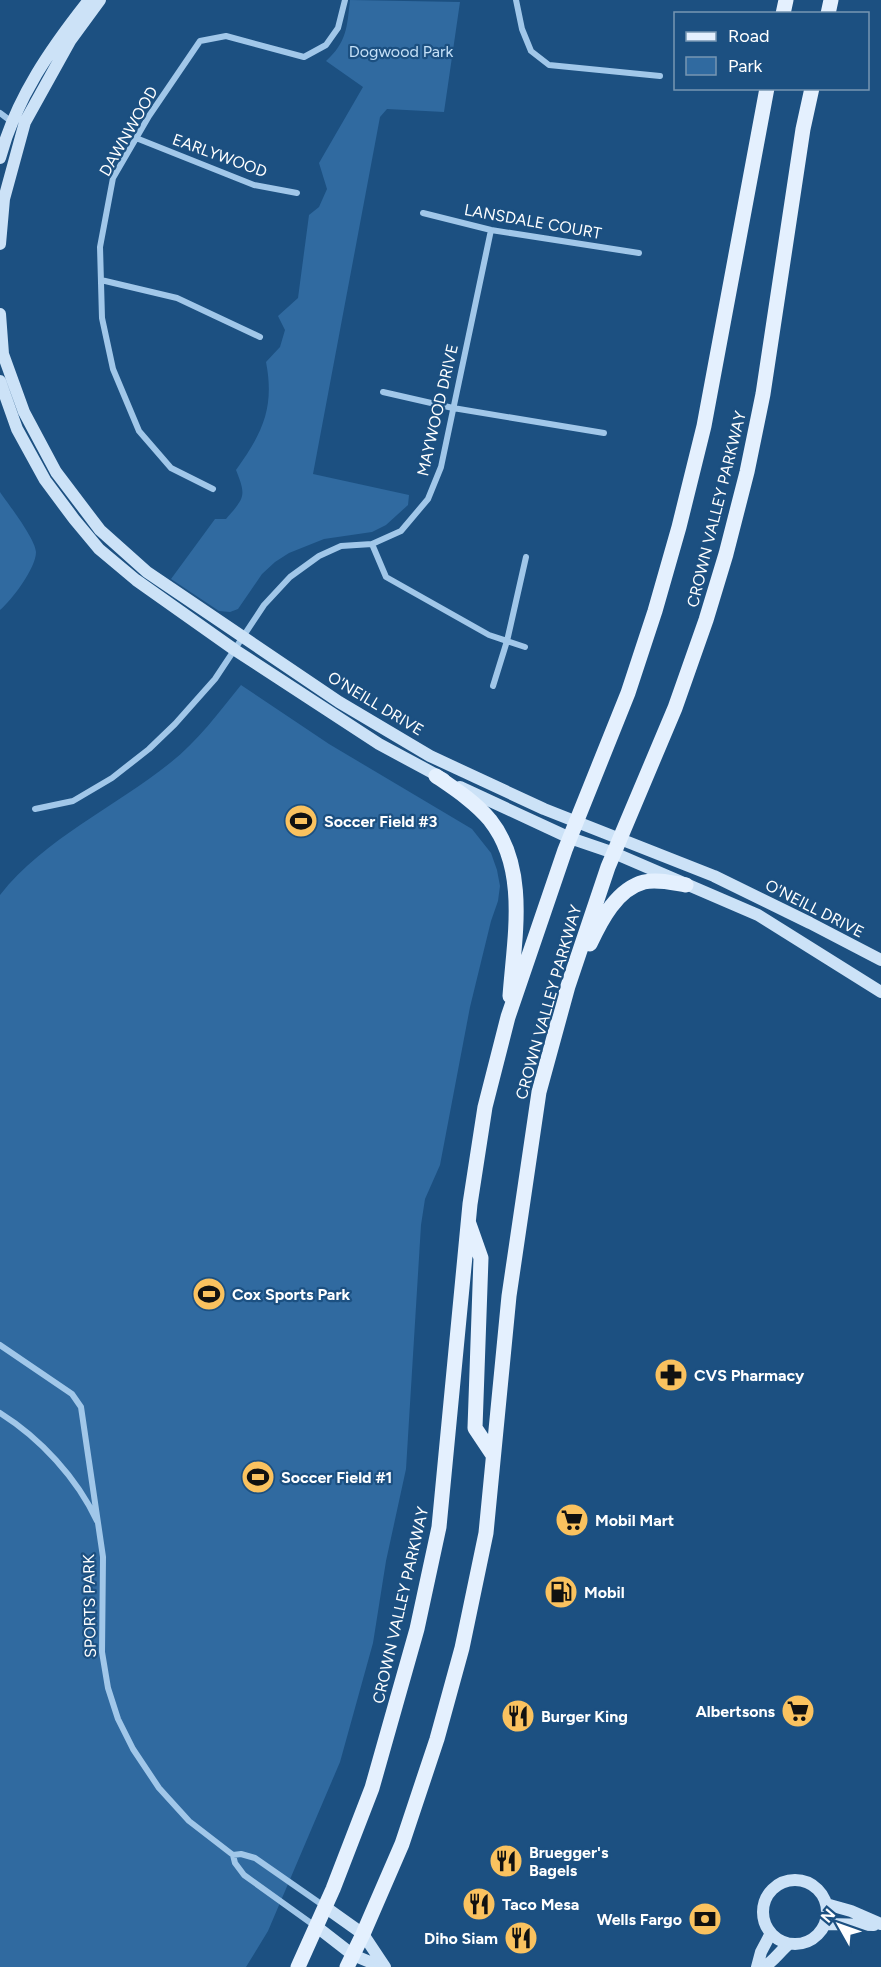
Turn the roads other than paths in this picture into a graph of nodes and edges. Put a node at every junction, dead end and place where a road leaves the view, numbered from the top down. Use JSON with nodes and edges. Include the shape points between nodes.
{"nodes":[{"id":1,"x":89,"y":0,"type":"edge"},
{"id":2,"x":100,"y":0,"type":"edge"},
{"id":3,"x":345,"y":0,"type":"edge"},
{"id":4,"x":516,"y":0,"type":"edge"},
{"id":5,"x":660,"y":76,"type":"dead end"},
{"id":6,"x":767,"y":90,"type":"edge"},
{"id":7,"x":812,"y":90,"type":"edge"},
{"id":8,"x":0,"y":113,"type":"edge"},
{"id":9,"x":12,"y":124,"type":"edge"},
{"id":10,"x":136,"y":138,"type":"junction"},
{"id":11,"x":0,"y":158,"type":"edge"},
{"id":12,"x":297,"y":192,"type":"dead end"},
{"id":13,"x":423,"y":213,"type":"dead end"},
{"id":14,"x":491,"y":230,"type":"junction"},
{"id":15,"x":0,"y":243,"type":"edge"},
{"id":16,"x":639,"y":253,"type":"dead end"},
{"id":17,"x":101,"y":279,"type":"junction"},
{"id":18,"x":0,"y":314,"type":"edge"},
{"id":19,"x":260,"y":337,"type":"dead end"},
{"id":20,"x":0,"y":381,"type":"edge"},
{"id":21,"x":383,"y":392,"type":"dead end"},
{"id":22,"x":453,"y":408,"type":"junction"},
{"id":23,"x":603,"y":433,"type":"dead end"},
{"id":24,"x":213,"y":489,"type":"dead end"},
{"id":25,"x":372,"y":544,"type":"junction"},
{"id":26,"x":525,"y":557,"type":"dead end"},
{"id":27,"x":242,"y":638,"type":"junction"},
{"id":28,"x":507,"y":641,"type":"junction"},
{"id":29,"x":525,"y":647,"type":"dead end"},
{"id":30,"x":234,"y":650,"type":"junction"},
{"id":31,"x":493,"y":686,"type":"dead end"},
{"id":32,"x":436,"y":776,"type":"junction"},
{"id":33,"x":35,"y":809,"type":"dead end"},
{"id":34,"x":576,"y":822,"type":"junction"},
{"id":35,"x":570,"y":838,"type":"junction"},
{"id":36,"x":620,"y":838,"type":"junction"},
{"id":37,"x":614,"y":854,"type":"junction"},
{"id":38,"x":686,"y":885,"type":"junction"},
{"id":39,"x":881,"y":960,"type":"edge"},
{"id":40,"x":568,"y":986,"type":"junction"},
{"id":41,"x":881,"y":992,"type":"edge"},
{"id":42,"x":508,"y":1017,"type":"junction"},
{"id":43,"x":468,"y":1222,"type":"junction"},
{"id":44,"x":0,"y":1345,"type":"edge"},
{"id":45,"x":0,"y":1413,"type":"edge"},
{"id":46,"x":493,"y":1455,"type":"junction"},
{"id":47,"x":99,"y":1527,"type":"junction"},
{"id":48,"x":233,"y":1855,"type":"junction"},
{"id":49,"x":826,"y":1904,"type":"junction"},
{"id":50,"x":325,"y":1907,"type":"junction"},
{"id":51,"x":825,"y":1924,"type":"junction"},
{"id":52,"x":881,"y":1925,"type":"edge"},
{"id":53,"x":317,"y":1927,"type":"junction"},
{"id":54,"x":771,"y":1933,"type":"junction"},
{"id":55,"x":363,"y":1934,"type":"junction"},
{"id":56,"x":789,"y":1944,"type":"junction"},
{"id":57,"x":350,"y":1961,"type":"edge"},
{"id":58,"x":298,"y":1967,"type":"edge"},
{"id":59,"x":383,"y":1967,"type":"edge"},
{"id":60,"x":757,"y":1967,"type":"edge"},
{"id":61,"x":764,"y":1967,"type":"edge"}],
"edges":[{"from":1,"to":9,"type":"main road","via":[[45,58]]},
{"from":2,"to":9,"type":"main road"},
{"from":3,"to":10,"type":"street","name":"DAWNWOOD","via":[[338,28],[326,45],[304,57],[226,36],[200,41]]},
{"from":4,"to":5,"type":"street","via":[[531,51],[549,65]]},
{"from":6,"to":34,"type":"main road","name":"CROWN VALLEY PARKWAY","via":[[704,426],[679,527],[628,693]]},
{"from":7,"to":36,"type":"main road","name":"CROWN VALLEY PARKWAY","via":[[747,472],[706,620],[675,708]]},
{"from":8,"to":9,"type":"street"},
{"from":9,"to":11,"type":"main road"},
{"from":9,"to":15,"type":"main road"},
{"from":10,"to":12,"type":"street","name":"EARLYWOOD","via":[[254,185]]},
{"from":10,"to":17,"type":"street","name":"DAWNWOOD","via":[[113,178],[100,247]]},
{"from":13,"to":14,"type":"street","name":"LANSDALE COURT"},
{"from":14,"to":16,"type":"street","name":"LANSDALE COURT"},
{"from":14,"to":22,"type":"street","name":"MAYWOOD DRIVE"},
{"from":17,"to":19,"type":"street","via":[[177,298]]},
{"from":17,"to":24,"type":"street","name":"DAWNWOOD","via":[[102,318],[113,369],[139,431],[171,468]]},
{"from":18,"to":27,"type":"main road","name":"O'NEILL DRIVE","via":[[3,354],[21,403],[56,472],[100,530],[147,572]]},
{"from":20,"to":30,"type":"main road","name":"O'NEILL DRIVE","via":[[17,429],[45,480],[99,549]]},
{"from":21,"to":22,"type":"street"},
{"from":22,"to":23,"type":"street"},
{"from":22,"to":25,"type":"street","name":"MAYWOOD DRIVE","via":[[441,467],[428,499],[401,531]]},
{"from":25,"to":27,"type":"street","name":"MAYWOOD DRIVE","via":[[341,546],[319,556],[290,577],[264,605]]},
{"from":25,"to":28,"type":"street","via":[[386,577]]},
{"from":26,"to":28,"type":"street"},
{"from":27,"to":30,"type":"street","name":"MAYWOOD DRIVE"},
{"from":27,"to":34,"type":"main road","name":"O'NEILL DRIVE","via":[[430,756]]},
{"from":28,"to":29,"type":"street"},
{"from":28,"to":31,"type":"street"},
{"from":30,"to":32,"type":"main road","name":"O'NEILL DRIVE","via":[[379,744]]},
{"from":30,"to":33,"type":"street","name":"MAYWOOD DRIVE","via":[[215,679],[149,749],[83,796]]},
{"from":32,"to":35,"type":"main road","name":"O'NEILL DRIVE"},
{"from":32,"to":42,"type":"main road","via":[[489,819],[505,845],[514,872],[516,914]]},
{"from":34,"to":35,"type":"main road","name":"CROWN VALLEY PARKWAY"},
{"from":34,"to":36,"type":"main road","name":"O'NEILL DRIVE"},
{"from":35,"to":37,"type":"main road","name":"O'NEILL DRIVE"},
{"from":35,"to":42,"type":"main road","name":"CROWN VALLEY PARKWAY"},
{"from":36,"to":37,"type":"main road","name":"CROWN VALLEY PARKWAY"},
{"from":36,"to":39,"type":"main road","name":"O'NEILL DRIVE","via":[[714,876]]},
{"from":37,"to":38,"type":"main road","name":"O'NEILL DRIVE"},
{"from":37,"to":40,"type":"main road","name":"CROWN VALLEY PARKWAY"},
{"from":38,"to":40,"type":"main road","via":[[645,882],[617,900]]},
{"from":38,"to":41,"type":"main road","name":"O'NEILL DRIVE","via":[[758,915]]},
{"from":40,"to":46,"type":"main road","name":"CROWN VALLEY PARKWAY","via":[[538,1092],[509,1296]]},
{"from":42,"to":43,"type":"main road","name":"CROWN VALLEY PARKWAY","via":[[485,1107]]},
{"from":43,"to":46,"type":"main road","via":[[481,1258],[475,1428]]},
{"from":43,"to":50,"type":"main road","name":"CROWN VALLEY PARKWAY","via":[[439,1527],[417,1629],[384,1749],[361,1820]]},
{"from":44,"to":47,"type":"street","name":"SPORTS PARK","via":[[77,1399],[83,1414]]},
{"from":45,"to":47,"type":"street","name":"SPORTS PARK","via":[[67,1474]]},
{"from":46,"to":55,"type":"main road","name":"CROWN VALLEY PARKWAY","via":[[486,1533],[462,1648],[402,1844]]},
{"from":47,"to":48,"type":"street","name":"SPORTS PARK","via":[[104,1571],[102,1653],[118,1719],[141,1762],[170,1802]]},
{"from":48,"to":50,"type":"street","name":"SPORTS PARK","via":[[255,1858]]},
{"from":48,"to":53,"type":"street","name":"SPORTS PARK","via":[[244,1875]]},
{"from":49,"to":51,"type":"main road"},
{"from":49,"to":52,"type":"main road"},
{"from":49,"to":54,"type":"main road","via":[[817,1889],[805,1882],[780,1884],[764,1904],[764,1921]]},
{"from":50,"to":53,"type":"main road","name":"CROWN VALLEY PARKWAY"},
{"from":50,"to":55,"type":"main road"},
{"from":51,"to":52,"type":"main road"},
{"from":51,"to":56,"type":"main road","via":[[806,1942]]},
{"from":53,"to":57,"type":"main road"},
{"from":53,"to":58,"type":"main road","name":"CROWN VALLEY PARKWAY"},
{"from":54,"to":56,"type":"main road"},
{"from":54,"to":60,"type":"main road"},
{"from":55,"to":57,"type":"main road","name":"CROWN VALLEY PARKWAY"},
{"from":55,"to":59,"type":"main road"},
{"from":56,"to":61,"type":"main road"},
{"from":57,"to":59,"type":"main road"}]}
